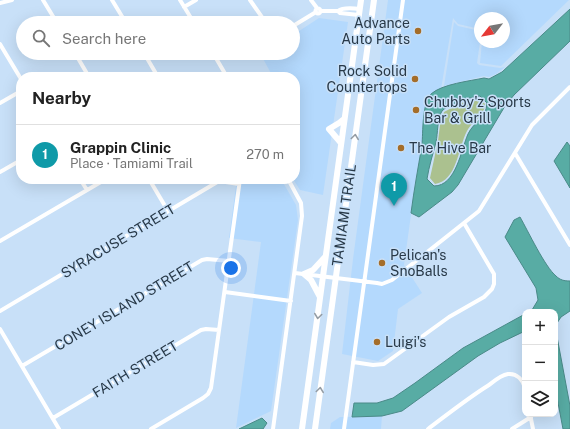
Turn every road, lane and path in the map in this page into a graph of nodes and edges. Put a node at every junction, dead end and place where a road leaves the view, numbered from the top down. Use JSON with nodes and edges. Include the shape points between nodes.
{"nodes":[{"id":1,"x":12,"y":0,"type":"edge"},
{"id":2,"x":43,"y":0,"type":"edge"},
{"id":3,"x":112,"y":0,"type":"edge"},
{"id":4,"x":180,"y":0,"type":"edge"},
{"id":5,"x":196,"y":0,"type":"edge"},
{"id":6,"x":250,"y":0,"type":"edge"},
{"id":7,"x":311,"y":0,"type":"edge"},
{"id":8,"x":361,"y":0,"type":"edge"},
{"id":9,"x":403,"y":0,"type":"edge"},
{"id":10,"x":373,"y":2,"type":"edge"},
{"id":11,"x":0,"y":4,"type":"edge"},
{"id":12,"x":184,"y":7,"type":"junction"},
{"id":13,"x":318,"y":10,"type":"junction"},
{"id":14,"x":359,"y":12,"type":"junction"},
{"id":15,"x":53,"y":16,"type":"edge"},
{"id":16,"x":122,"y":16,"type":"edge"},
{"id":17,"x":190,"y":16,"type":"edge"},
{"id":18,"x":261,"y":16,"type":"edge"},
{"id":19,"x":300,"y":22,"type":"edge"},
{"id":20,"x":0,"y":44,"type":"edge"},
{"id":21,"x":79,"y":60,"type":"edge"},
{"id":22,"x":148,"y":60,"type":"edge"},
{"id":23,"x":216,"y":60,"type":"edge"},
{"id":24,"x":17,"y":72,"type":"edge"},
{"id":25,"x":86,"y":72,"type":"edge"},
{"id":26,"x":155,"y":72,"type":"edge"},
{"id":27,"x":224,"y":72,"type":"edge"},
{"id":28,"x":570,"y":89,"type":"edge"},
{"id":29,"x":16,"y":94,"type":"edge"},
{"id":30,"x":0,"y":103,"type":"edge"},
{"id":31,"x":344,"y":119,"type":"junction"},
{"id":32,"x":341,"y":143,"type":"junction"},
{"id":33,"x":515,"y":153,"type":"junction"},
{"id":34,"x":16,"y":163,"type":"edge"},
{"id":35,"x":0,"y":172,"type":"edge"},
{"id":36,"x":83,"y":184,"type":"edge"},
{"id":37,"x":97,"y":184,"type":"edge"},
{"id":38,"x":152,"y":184,"type":"edge"},
{"id":39,"x":212,"y":184,"type":"edge"},
{"id":40,"x":240,"y":184,"type":"edge"},
{"id":41,"x":291,"y":184,"type":"edge"},
{"id":42,"x":87,"y":190,"type":"junction"},
{"id":43,"x":168,"y":211,"type":"junction"},
{"id":44,"x":464,"y":223,"type":"junction"},
{"id":45,"x":0,"y":242,"type":"edge"},
{"id":46,"x":570,"y":245,"type":"edge"},
{"id":47,"x":326,"y":256,"type":"junction"},
{"id":48,"x":229,"y":261,"type":"junction"},
{"id":49,"x":295,"y":273,"type":"junction"},
{"id":50,"x":304,"y":274,"type":"junction"},
{"id":51,"x":323,"y":277,"type":"junction"},
{"id":52,"x":336,"y":278,"type":"junction"},
{"id":53,"x":364,"y":282,"type":"junction"},
{"id":54,"x":224,"y":292,"type":"junction"},
{"id":55,"x":320,"y":298,"type":"junction"},
{"id":56,"x":291,"y":301,"type":"junction"},
{"id":57,"x":0,"y":311,"type":"edge"},
{"id":58,"x":0,"y":329,"type":"edge"},
{"id":59,"x":219,"y":330,"type":"junction"},
{"id":60,"x":353,"y":362,"type":"junction"},
{"id":61,"x":22,"y":366,"type":"junction"},
{"id":62,"x":522,"y":381,"type":"edge"},
{"id":63,"x":529,"y":417,"type":"edge"},
{"id":64,"x":530,"y":417,"type":"edge"},
{"id":65,"x":53,"y":418,"type":"junction"},
{"id":66,"x":59,"y":429,"type":"edge"},
{"id":67,"x":151,"y":429,"type":"edge"},
{"id":68,"x":273,"y":429,"type":"edge"},
{"id":69,"x":302,"y":429,"type":"edge"},
{"id":70,"x":315,"y":429,"type":"edge"},
{"id":71,"x":344,"y":429,"type":"edge"},
{"id":72,"x":428,"y":429,"type":"edge"},
{"id":73,"x":512,"y":429,"type":"edge"},
{"id":74,"x":533,"y":429,"type":"edge"}],
"edges":[{"from":1,"to":11,"type":"street"},
{"from":2,"to":15,"type":"street"},
{"from":3,"to":16,"type":"street"},
{"from":4,"to":12,"type":"street"},
{"from":5,"to":12,"type":"street"},
{"from":6,"to":18,"type":"street"},
{"from":7,"to":13,"type":"street"},
{"from":8,"to":14,"type":"main road","name":"TAMIAMI TRAIL"},
{"from":9,"to":53,"type":"street"},
{"from":52,"to":10,"type":"main road","name":"TAMIAMI TRAIL","one_way":true},
{"from":12,"to":17,"type":"street"},
{"from":13,"to":14,"type":"street","via":[[341,9]]},
{"from":13,"to":19,"type":"street"},
{"from":14,"to":31,"type":"main road","name":"TAMIAMI TRAIL"},
{"from":20,"to":24,"type":"street"},
{"from":21,"to":25,"type":"street"},
{"from":22,"to":26,"type":"street"},
{"from":23,"to":27,"type":"street"},
{"from":28,"to":33,"type":"street","via":[[536,121]]},
{"from":29,"to":30,"type":"street"},
{"from":31,"to":32,"type":"main road","name":"TAMIAMI TRAIL"},
{"from":31,"to":32,"type":"main road","via":[[329,129]]},
{"from":32,"to":47,"type":"main road","name":"TAMIAMI TRAIL"},
{"from":33,"to":44,"type":"street","via":[[482,206]]},
{"from":33,"to":46,"type":"street"},
{"from":34,"to":35,"type":"street"},
{"from":36,"to":42,"type":"street"},
{"from":37,"to":42,"type":"street"},
{"from":38,"to":43,"type":"street"},
{"from":39,"to":43,"type":"street","name":"SYRACUSE STREET"},
{"from":40,"to":48,"type":"street"},
{"from":41,"to":49,"type":"street","via":[[301,203],[302,216]]},
{"from":42,"to":45,"type":"street"},
{"from":43,"to":57,"type":"street","name":"SYRACUSE STREET"},
{"from":44,"to":53,"type":"street","via":[[392,280],[382,284]]},
{"from":44,"to":60,"type":"street","via":[[494,274],[492,289],[484,297],[436,326],[384,364]]},
{"from":47,"to":50,"type":"main road","via":[[313,270]]},
{"from":47,"to":51,"type":"main road","name":"TAMIAMI TRAIL"},
{"from":48,"to":54,"type":"street"},
{"from":48,"to":61,"type":"street","name":"CONEY ISLAND STREET","via":[[202,260]]},
{"from":49,"to":50,"type":"street"},
{"from":49,"to":56,"type":"street"},
{"from":50,"to":51,"type":"street"},
{"from":50,"to":55,"type":"main road","via":[[311,280]]},
{"from":51,"to":52,"type":"street"},
{"from":51,"to":55,"type":"main road","name":"TAMIAMI TRAIL"},
{"from":52,"to":53,"type":"street"},
{"from":70,"to":52,"type":"main road","name":"TAMIAMI TRAIL","one_way":true},
{"from":53,"to":60,"type":"street"},
{"from":54,"to":56,"type":"street"},
{"from":54,"to":59,"type":"street"},
{"from":55,"to":69,"type":"main road","name":"TAMIAMI TRAIL","one_way":true},
{"from":56,"to":68,"type":"street"},
{"from":58,"to":61,"type":"street"},
{"from":59,"to":65,"type":"street","name":"FAITH STREET","via":[[201,330]]},
{"from":59,"to":67,"type":"street","via":[[208,394]]},
{"from":60,"to":71,"type":"street"},
{"from":61,"to":65,"type":"street"},
{"from":62,"to":72,"type":"street","via":[[518,376],[502,376]]},
{"from":63,"to":73,"type":"street"},
{"from":64,"to":74,"type":"street"},
{"from":65,"to":66,"type":"street"}]}
